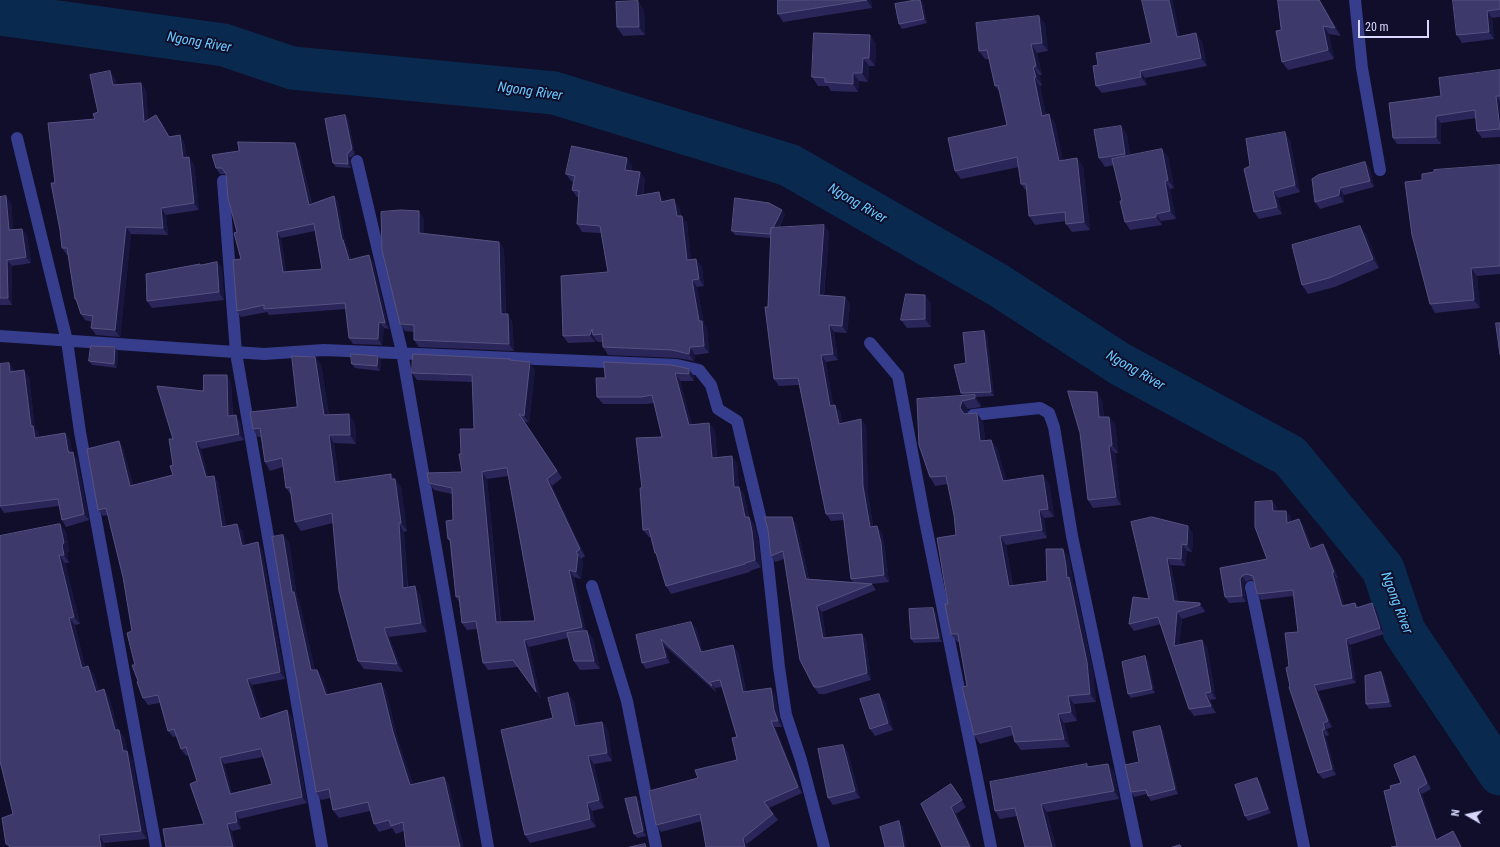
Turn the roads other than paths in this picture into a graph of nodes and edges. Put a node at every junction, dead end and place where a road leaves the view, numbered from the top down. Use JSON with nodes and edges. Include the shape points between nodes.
{"nodes":[{"id":1,"x":1355,"y":0,"type":"edge"},
{"id":2,"x":17,"y":138,"type":"dead end"},
{"id":3,"x":357,"y":160,"type":"dead end"},
{"id":4,"x":1380,"y":170,"type":"dead end"},
{"id":5,"x":222,"y":181,"type":"dead end"},
{"id":6,"x":0,"y":336,"type":"edge"},
{"id":7,"x":67,"y":341,"type":"junction"},
{"id":8,"x":870,"y":343,"type":"dead end"},
{"id":9,"x":402,"y":352,"type":"junction"},
{"id":10,"x":236,"y":353,"type":"junction"},
{"id":11,"x":973,"y":415,"type":"edge"},
{"id":12,"x":592,"y":586,"type":"dead end"},
{"id":13,"x":1251,"y":587,"type":"dead end"},
{"id":14,"x":156,"y":847,"type":"edge"},
{"id":15,"x":322,"y":847,"type":"edge"},
{"id":16,"x":488,"y":847,"type":"edge"},
{"id":17,"x":656,"y":847,"type":"edge"},
{"id":18,"x":824,"y":847,"type":"edge"},
{"id":19,"x":991,"y":847,"type":"edge"},
{"id":20,"x":1137,"y":847,"type":"edge"},
{"id":21,"x":1304,"y":847,"type":"edge"}],
"edges":[{"from":1,"to":4,"type":"street","via":[[1362,68]]},
{"from":2,"to":7,"type":"street"},
{"from":3,"to":9,"type":"street"},
{"from":5,"to":10,"type":"street"},
{"from":6,"to":7,"type":"street"},
{"from":7,"to":10,"type":"street"},
{"from":7,"to":14,"type":"street","via":[[80,432]]},
{"from":8,"to":19,"type":"street","via":[[898,376]]},
{"from":9,"to":10,"type":"street","via":[[324,350]]},
{"from":9,"to":16,"type":"street"},
{"from":9,"to":18,"type":"street","via":[[677,365],[699,370],[711,385],[718,409],[737,421],[765,537],[786,715]]},
{"from":10,"to":15,"type":"street"},
{"from":11,"to":20,"type":"street","via":[[1040,408],[1049,413],[1054,427],[1072,536]]},
{"from":12,"to":17,"type":"street","via":[[627,701]]},
{"from":13,"to":21,"type":"street"}]}
